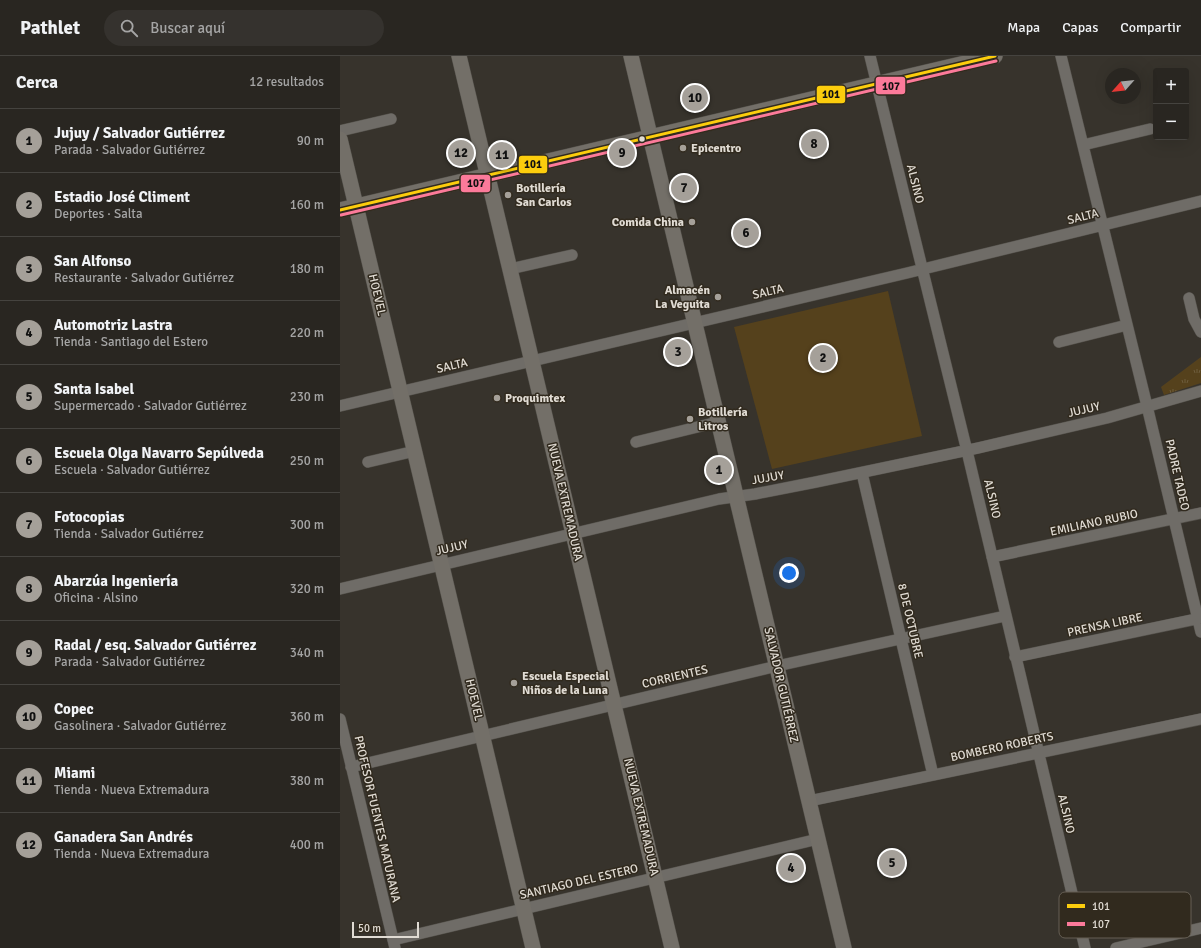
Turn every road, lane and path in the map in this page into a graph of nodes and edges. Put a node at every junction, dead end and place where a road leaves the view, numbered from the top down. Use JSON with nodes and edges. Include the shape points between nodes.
{"nodes":[{"id":1,"x":459,"y":56,"type":"edge"},
{"id":2,"x":631,"y":56,"type":"edge"},
{"id":3,"x":870,"y":56,"type":"edge"},
{"id":4,"x":995,"y":56,"type":"edge"},
{"id":5,"x":1061,"y":56,"type":"edge"},
{"id":6,"x":877,"y":84,"type":"junction"},
{"id":7,"x":391,"y":119,"type":"dead end"},
{"id":8,"x":1150,"y":129,"type":"dead end"},
{"id":9,"x":340,"y":131,"type":"edge"},
{"id":10,"x":650,"y":137,"type":"junction"},
{"id":11,"x":340,"y":139,"type":"edge"},
{"id":12,"x":1083,"y":145,"type":"junction"},
{"id":13,"x":487,"y":176,"type":"junction"},
{"id":14,"x":1201,"y":201,"type":"edge"},
{"id":15,"x":356,"y":207,"type":"junction"},
{"id":16,"x":340,"y":210,"type":"edge"},
{"id":17,"x":1103,"y":225,"type":"junction"},
{"id":18,"x":572,"y":255,"type":"dead end"},
{"id":19,"x":510,"y":269,"type":"junction"},
{"id":20,"x":923,"y":269,"type":"junction"},
{"id":21,"x":1189,"y":298,"type":"dead end"},
{"id":22,"x":695,"y":323,"type":"junction"},
{"id":23,"x":1127,"y":325,"type":"junction"},
{"id":24,"x":1201,"y":332,"type":"edge"},
{"id":25,"x":1059,"y":342,"type":"dead end"},
{"id":26,"x":532,"y":360,"type":"junction"},
{"id":27,"x":400,"y":391,"type":"junction"},
{"id":28,"x":1201,"y":391,"type":"edge"},
{"id":29,"x":340,"y":406,"type":"edge"},
{"id":30,"x":1147,"y":406,"type":"junction"},
{"id":31,"x":718,"y":422,"type":"junction"},
{"id":32,"x":636,"y":442,"type":"dead end"},
{"id":33,"x":415,"y":451,"type":"junction"},
{"id":34,"x":967,"y":451,"type":"junction"},
{"id":35,"x":368,"y":462,"type":"dead end"},
{"id":36,"x":862,"y":473,"type":"junction"},
{"id":37,"x":736,"y":496,"type":"junction"},
{"id":38,"x":1201,"y":513,"type":"edge"},
{"id":39,"x":1174,"y":519,"type":"junction"},
{"id":40,"x":573,"y":533,"type":"junction"},
{"id":41,"x":992,"y":557,"type":"junction"},
{"id":42,"x":441,"y":564,"type":"junction"},
{"id":43,"x":340,"y":589,"type":"edge"},
{"id":44,"x":1005,"y":616,"type":"junction"},
{"id":45,"x":1199,"y":618,"type":"edge"},
{"id":46,"x":1201,"y":632,"type":"edge"},
{"id":47,"x":901,"y":639,"type":"junction"},
{"id":48,"x":1015,"y":657,"type":"junction"},
{"id":49,"x":777,"y":666,"type":"junction"},
{"id":50,"x":614,"y":705,"type":"junction"},
{"id":51,"x":340,"y":719,"type":"edge"},
{"id":52,"x":1201,"y":719,"type":"edge"},
{"id":53,"x":482,"y":736,"type":"junction"},
{"id":54,"x":1038,"y":753,"type":"junction"},
{"id":55,"x":352,"y":767,"type":"junction"},
{"id":56,"x":933,"y":775,"type":"junction"},
{"id":57,"x":809,"y":800,"type":"junction"},
{"id":58,"x":818,"y":839,"type":"junction"},
{"id":59,"x":655,"y":877,"type":"junction"},
{"id":60,"x":1072,"y":892,"type":"edge"},
{"id":61,"x":523,"y":909,"type":"junction"},
{"id":62,"x":1201,"y":928,"type":"edge"},
{"id":63,"x":1191,"y":930,"type":"edge"},
{"id":64,"x":1083,"y":938,"type":"edge"},
{"id":65,"x":1158,"y":938,"type":"edge"},
{"id":66,"x":394,"y":944,"type":"edge"},
{"id":67,"x":533,"y":948,"type":"edge"},
{"id":68,"x":672,"y":948,"type":"edge"},
{"id":69,"x":844,"y":948,"type":"edge"},
{"id":70,"x":1085,"y":948,"type":"edge"},
{"id":71,"x":1116,"y":948,"type":"edge"}],
"edges":[{"from":1,"to":13,"type":"street","name":"NUEVA EXTREMADURA"},
{"from":2,"to":10,"type":"street","name":"SALVADOR GUTIÉRREZ"},
{"from":3,"to":6,"type":"street","name":"ALSINO"},
{"from":4,"to":6,"type":"street"},
{"from":5,"to":12,"type":"street","name":"PADRE TADEO"},
{"from":6,"to":10,"type":"street"},
{"from":6,"to":20,"type":"street","name":"ALSINO"},
{"from":7,"to":9,"type":"street"},
{"from":8,"to":12,"type":"street"},
{"from":10,"to":13,"type":"street"},
{"from":10,"to":22,"type":"street","name":"SALVADOR GUTIÉRREZ"},
{"from":11,"to":15,"type":"street","name":"HOEVEL"},
{"from":12,"to":17,"type":"street","name":"PADRE TADEO"},
{"from":13,"to":15,"type":"street"},
{"from":13,"to":19,"type":"street","name":"NUEVA EXTREMADURA"},
{"from":14,"to":17,"type":"street","name":"SALTA"},
{"from":15,"to":16,"type":"street"},
{"from":15,"to":27,"type":"street","name":"HOEVEL"},
{"from":17,"to":20,"type":"street","name":"SALTA"},
{"from":17,"to":23,"type":"street","name":"PADRE TADEO"},
{"from":18,"to":19,"type":"street"},
{"from":19,"to":26,"type":"street","name":"NUEVA EXTREMADURA"},
{"from":20,"to":22,"type":"street","name":"SALTA"},
{"from":20,"to":34,"type":"street","name":"ALSINO"},
{"from":21,"to":24,"type":"street","via":[[1194,319]]},
{"from":22,"to":26,"type":"street","name":"SALTA"},
{"from":22,"to":31,"type":"street","name":"SALVADOR GUTIÉRREZ"},
{"from":23,"to":25,"type":"street"},
{"from":23,"to":30,"type":"street","name":"PADRE TADEO"},
{"from":26,"to":27,"type":"street","name":"SALTA"},
{"from":26,"to":40,"type":"street","name":"NUEVA EXTREMADURA"},
{"from":27,"to":29,"type":"street","name":"SALTA"},
{"from":27,"to":33,"type":"street","name":"HOEVEL"},
{"from":28,"to":30,"type":"street","name":"JUJUY"},
{"from":30,"to":34,"type":"street","name":"JUJUY"},
{"from":30,"to":39,"type":"street","name":"PADRE TADEO"},
{"from":31,"to":32,"type":"street"},
{"from":31,"to":37,"type":"street","name":"SALVADOR GUTIÉRREZ"},
{"from":33,"to":35,"type":"street"},
{"from":33,"to":42,"type":"street","name":"HOEVEL"},
{"from":34,"to":36,"type":"street","name":"JUJUY"},
{"from":34,"to":41,"type":"street","name":"ALSINO"},
{"from":36,"to":37,"type":"street","name":"JUJUY"},
{"from":36,"to":47,"type":"street","name":"8 DE OCTUBRE"},
{"from":37,"to":40,"type":"street","name":"JUJUY"},
{"from":37,"to":49,"type":"street","name":"SALVADOR GUTIÉRREZ"},
{"from":38,"to":39,"type":"street","name":"EMILIANO RUBIO"},
{"from":39,"to":41,"type":"street","name":"EMILIANO RUBIO"},
{"from":39,"to":45,"type":"street","name":"PADRE TADEO"},
{"from":40,"to":42,"type":"street","name":"JUJUY"},
{"from":40,"to":50,"type":"street","name":"NUEVA EXTREMADURA"},
{"from":41,"to":44,"type":"street","name":"ALSINO"},
{"from":42,"to":43,"type":"street","name":"JUJUY"},
{"from":42,"to":53,"type":"street","name":"HOEVEL"},
{"from":44,"to":47,"type":"street","name":"CORRIENTES"},
{"from":44,"to":48,"type":"street","name":"ALSINO"},
{"from":45,"to":46,"type":"street","name":"PADRE TADEO"},
{"from":45,"to":48,"type":"street","name":"PRENSA LIBRE"},
{"from":47,"to":49,"type":"street","name":"CORRIENTES"},
{"from":47,"to":56,"type":"street","name":"8 DE OCTUBRE"},
{"from":48,"to":54,"type":"street","name":"ALSINO"},
{"from":49,"to":50,"type":"street","name":"CORRIENTES"},
{"from":49,"to":57,"type":"street","name":"SALVADOR GUTIÉRREZ"},
{"from":50,"to":53,"type":"street","name":"CORRIENTES"},
{"from":50,"to":59,"type":"street","name":"NUEVA EXTREMADURA"},
{"from":51,"to":55,"type":"street","name":"PROFESOR FUENTES MATURANA"},
{"from":52,"to":54,"type":"street","name":"BOMBERO ROBERTS"},
{"from":53,"to":55,"type":"street","name":"CORRIENTES"},
{"from":53,"to":61,"type":"street","name":"HOEVEL"},
{"from":54,"to":56,"type":"street","name":"BOMBERO ROBERTS"},
{"from":54,"to":60,"type":"street","name":"ALSINO"},
{"from":55,"to":66,"type":"street","name":"PROFESOR FUENTES MATURANA"},
{"from":56,"to":57,"type":"street","name":"BOMBERO ROBERTS"},
{"from":57,"to":58,"type":"street","name":"SALVADOR GUTIÉRREZ"},
{"from":58,"to":59,"type":"street","name":"SANTIAGO DEL ESTERO"},
{"from":58,"to":69,"type":"street","name":"SALVADOR GUTIÉRREZ"},
{"from":59,"to":61,"type":"street","name":"SANTIAGO DEL ESTERO"},
{"from":59,"to":68,"type":"street","name":"NUEVA EXTREMADURA"},
{"from":61,"to":66,"type":"street","name":"SANTIAGO DEL ESTERO"},
{"from":61,"to":67,"type":"street","name":"HOEVEL"},
{"from":62,"to":63,"type":"street"},
{"from":64,"to":70,"type":"street","name":"ALSINO"},
{"from":65,"to":71,"type":"street"}]}
